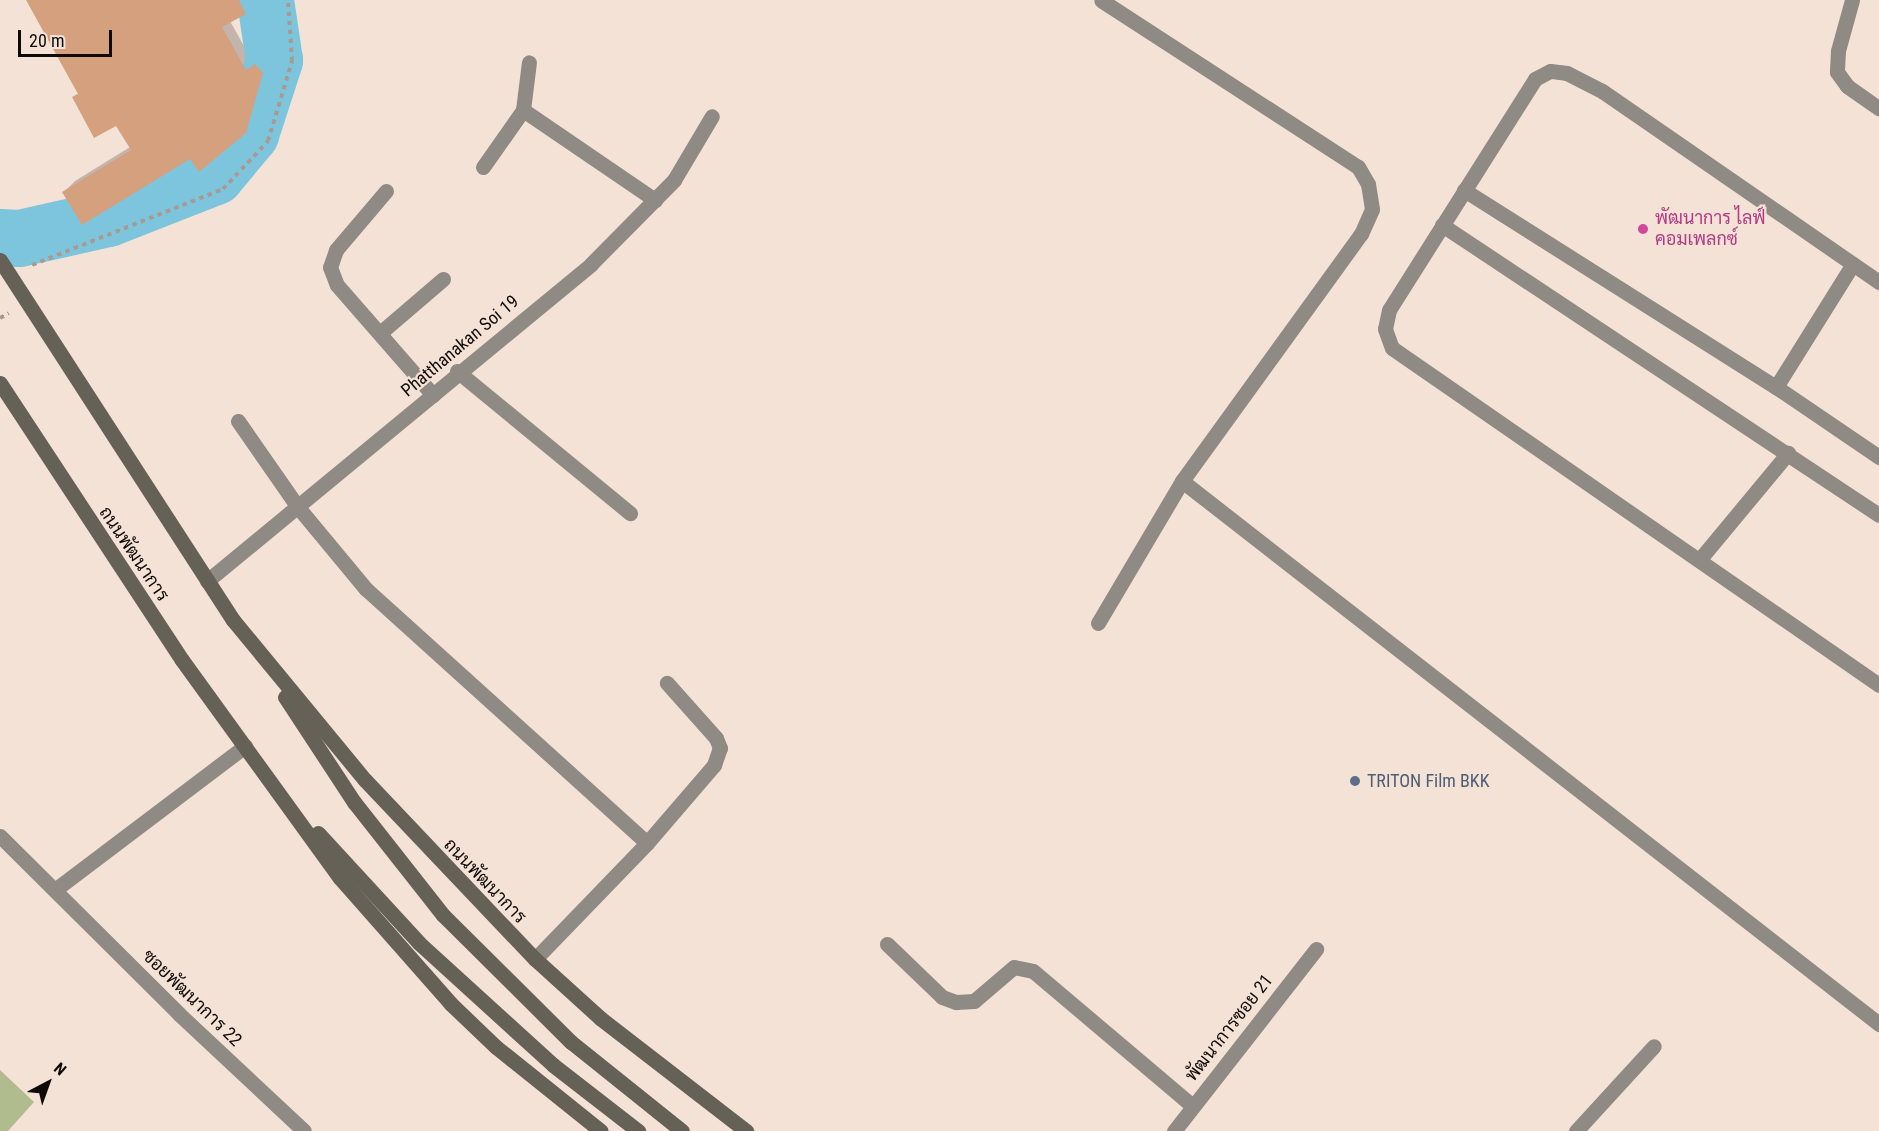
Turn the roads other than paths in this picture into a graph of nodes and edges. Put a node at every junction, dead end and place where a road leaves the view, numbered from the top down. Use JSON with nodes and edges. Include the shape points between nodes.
{"nodes":[{"id":1,"x":1101,"y":0,"type":"edge"},
{"id":2,"x":1852,"y":0,"type":"edge"},
{"id":3,"x":529,"y":62,"type":"dead end"},
{"id":4,"x":1879,"y":108,"type":"edge"},
{"id":5,"x":523,"y":110,"type":"junction"},
{"id":6,"x":712,"y":116,"type":"dead end"},
{"id":7,"x":483,"y":167,"type":"dead end"},
{"id":8,"x":1464,"y":190,"type":"junction"},
{"id":9,"x":386,"y":191,"type":"dead end"},
{"id":10,"x":655,"y":200,"type":"junction"},
{"id":11,"x":1442,"y":225,"type":"junction"},
{"id":12,"x":0,"y":260,"type":"edge"},
{"id":13,"x":1853,"y":264,"type":"junction"},
{"id":14,"x":443,"y":279,"type":"dead end"},
{"id":15,"x":1879,"y":282,"type":"edge"},
{"id":16,"x":380,"y":333,"type":"junction"},
{"id":17,"x":457,"y":371,"type":"junction"},
{"id":18,"x":0,"y":382,"type":"edge"},
{"id":19,"x":1776,"y":387,"type":"junction"},
{"id":20,"x":433,"y":395,"type":"junction"},
{"id":21,"x":238,"y":421,"type":"dead end"},
{"id":22,"x":1788,"y":453,"type":"junction"},
{"id":23,"x":1879,"y":457,"type":"edge"},
{"id":24,"x":1182,"y":481,"type":"junction"},
{"id":25,"x":297,"y":506,"type":"junction"},
{"id":26,"x":630,"y":513,"type":"dead end"},
{"id":27,"x":1879,"y":515,"type":"edge"},
{"id":28,"x":1700,"y":559,"type":"junction"},
{"id":29,"x":207,"y":581,"type":"junction"},
{"id":30,"x":233,"y":620,"type":"junction"},
{"id":31,"x":1098,"y":623,"type":"dead end"},
{"id":32,"x":668,"y":683,"type":"dead end"},
{"id":33,"x":1879,"y":685,"type":"edge"},
{"id":34,"x":245,"y":746,"type":"junction"},
{"id":35,"x":263,"y":772,"type":"junction"},
{"id":36,"x":0,"y":836,"type":"edge"},
{"id":37,"x":647,"y":843,"type":"junction"},
{"id":38,"x":56,"y":889,"type":"junction"},
{"id":39,"x":887,"y":944,"type":"dead end"},
{"id":40,"x":1316,"y":950,"type":"dead end"},
{"id":41,"x":535,"y":959,"type":"junction"},
{"id":42,"x":1879,"y":1024,"type":"edge"},
{"id":43,"x":1654,"y":1046,"type":"dead end"},
{"id":44,"x":1193,"y":1106,"type":"junction"},
{"id":45,"x":304,"y":1131,"type":"edge"},
{"id":46,"x":601,"y":1131,"type":"edge"},
{"id":47,"x":638,"y":1131,"type":"edge"},
{"id":48,"x":682,"y":1131,"type":"edge"},
{"id":49,"x":746,"y":1131,"type":"edge"},
{"id":50,"x":1174,"y":1131,"type":"edge"},
{"id":51,"x":1576,"y":1131,"type":"edge"}],
"edges":[{"from":1,"to":24,"type":"street","via":[[1358,167],[1368,184],[1372,209],[1361,234]]},
{"from":2,"to":4,"type":"street","via":[[1838,51],[1837,72],[1846,86]]},
{"from":3,"to":5,"type":"street"},
{"from":5,"to":7,"type":"street"},
{"from":5,"to":10,"type":"street"},
{"from":6,"to":10,"type":"street","name":"Phatthanakan Soi 19","via":[[674,180]]},
{"from":8,"to":11,"type":"street"},
{"from":8,"to":13,"type":"street","via":[[1535,79],[1550,71],[1567,73],[1602,91]]},
{"from":8,"to":19,"type":"street"},
{"from":9,"to":16,"type":"street","via":[[336,250],[330,267],[336,285]]},
{"from":10,"to":17,"type":"street","name":"Phatthanakan Soi 19","via":[[591,264]]},
{"from":11,"to":22,"type":"street"},
{"from":11,"to":28,"type":"street","via":[[1389,310],[1386,329],[1392,348]]},
{"from":12,"to":29,"type":"main road","name":"ถนนพัฒนาการ"},
{"from":13,"to":15,"type":"street"},
{"from":13,"to":19,"type":"street"},
{"from":14,"to":16,"type":"street"},
{"from":16,"to":20,"type":"street"},
{"from":17,"to":20,"type":"street","name":"Phatthanakan Soi 19"},
{"from":17,"to":26,"type":"street"},
{"from":18,"to":34,"type":"main road","name":"ถนนพัฒนาการ","via":[[119,567]]},
{"from":19,"to":23,"type":"street"},
{"from":20,"to":25,"type":"street","name":"Phatthanakan Soi 19"},
{"from":21,"to":25,"type":"street"},
{"from":22,"to":27,"type":"street"},
{"from":22,"to":28,"type":"street"},
{"from":24,"to":31,"type":"street"},
{"from":24,"to":42,"type":"street"},
{"from":25,"to":29,"type":"street","name":"Phatthanakan Soi 19"},
{"from":25,"to":37,"type":"street","via":[[378,601]]},
{"from":28,"to":33,"type":"street"},
{"from":29,"to":30,"type":"main road","name":"ถนนพัฒนาการ"},
{"from":30,"to":41,"type":"main road","name":"ถนนพัฒนาการ","via":[[365,780]]},
{"from":30,"to":48,"type":"main road","name":"ถนนพัฒนาการ","via":[[354,802],[443,915],[571,1042]]},
{"from":32,"to":37,"type":"street","via":[[704,723],[720,748],[714,765]]},
{"from":34,"to":35,"type":"main road","name":"ถนนพัฒนาการ"},
{"from":34,"to":38,"type":"street"},
{"from":35,"to":46,"type":"main road","name":"ถนนพัฒนาการ","via":[[340,878],[407,959],[496,1047]]},
{"from":35,"to":47,"type":"main road","name":"ถนนพัฒนาการ","via":[[418,943],[553,1065]]},
{"from":36,"to":38,"type":"street","name":"ซอยพัฒนาการ 22"},
{"from":37,"to":41,"type":"street"},
{"from":38,"to":45,"type":"street","name":"ซอยพัฒนาการ 22","via":[[179,1014]]},
{"from":39,"to":44,"type":"street","via":[[942,997],[956,1002],[974,1001],[1014,967],[1033,971]]},
{"from":40,"to":44,"type":"street","name":"พัฒนาการซอย 21"},
{"from":41,"to":49,"type":"main road","name":"ถนนพัฒนาการ","via":[[600,1018]]},
{"from":43,"to":51,"type":"street"},
{"from":44,"to":50,"type":"street","name":"พัฒนาการซอย 21"}]}
